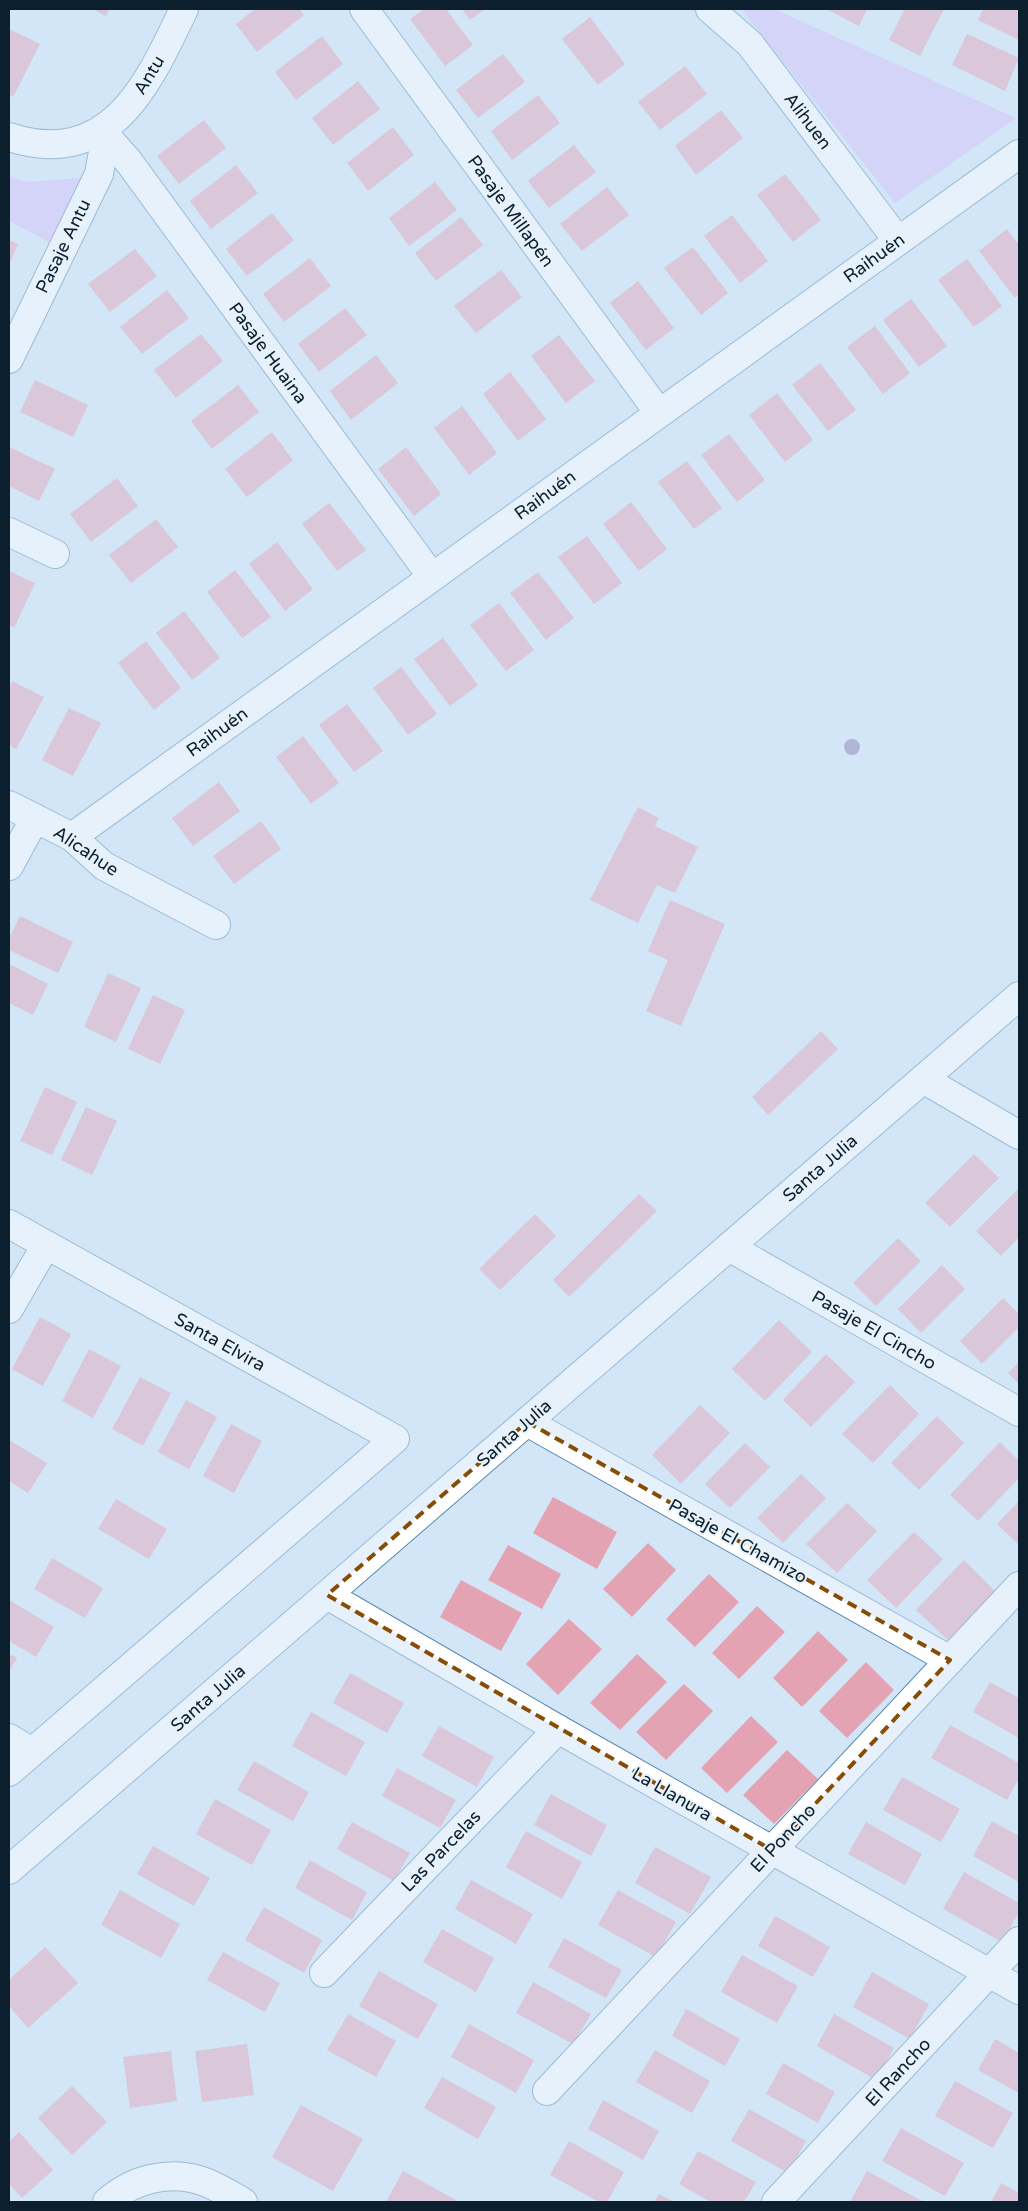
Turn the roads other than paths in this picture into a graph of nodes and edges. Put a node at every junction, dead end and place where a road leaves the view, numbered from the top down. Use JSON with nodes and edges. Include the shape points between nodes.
{"nodes":[{"id":1,"x":184,"y":9,"type":"edge"},
{"id":2,"x":364,"y":9,"type":"edge"},
{"id":3,"x":710,"y":9,"type":"edge"},
{"id":4,"x":101,"y":130,"type":"junction"},
{"id":5,"x":9,"y":137,"type":"edge"},
{"id":6,"x":1019,"y":154,"type":"edge"},
{"id":7,"x":898,"y":241,"type":"junction"},
{"id":8,"x":9,"y":359,"type":"edge"},
{"id":9,"x":659,"y":413,"type":"junction"},
{"id":10,"x":9,"y":532,"type":"edge"},
{"id":11,"x":56,"y":554,"type":"dead end"},
{"id":12,"x":432,"y":577,"type":"junction"},
{"id":13,"x":9,"y":805,"type":"edge"},
{"id":14,"x":34,"y":818,"type":"junction"},
{"id":15,"x":72,"y":837,"type":"junction"},
{"id":16,"x":9,"y":866,"type":"edge"},
{"id":17,"x":216,"y":925,"type":"dead end"},
{"id":18,"x":1019,"y":996,"type":"edge"},
{"id":19,"x":923,"y":1079,"type":"junction"},
{"id":20,"x":1019,"y":1135,"type":"edge"},
{"id":21,"x":9,"y":1224,"type":"edge"},
{"id":22,"x":46,"y":1245,"type":"junction"},
{"id":23,"x":729,"y":1248,"type":"junction"},
{"id":24,"x":9,"y":1309,"type":"edge"},
{"id":25,"x":1019,"y":1412,"type":"edge"},
{"id":26,"x":527,"y":1422,"type":"junction"},
{"id":27,"x":1019,"y":1586,"type":"edge"},
{"id":28,"x":327,"y":1595,"type":"junction"},
{"id":29,"x":950,"y":1660,"type":"junction"},
{"id":30,"x":558,"y":1729,"type":"junction"},
{"id":31,"x":9,"y":1738,"type":"edge"},
{"id":32,"x":32,"y":1752,"type":"junction"},
{"id":33,"x":9,"y":1772,"type":"edge"},
{"id":34,"x":772,"y":1850,"type":"junction"},
{"id":35,"x":9,"y":1870,"type":"edge"},
{"id":36,"x":1019,"y":1941,"type":"edge"},
{"id":37,"x":324,"y":1973,"type":"dead end"},
{"id":38,"x":990,"y":1973,"type":"junction"},
{"id":39,"x":1019,"y":1990,"type":"edge"},
{"id":40,"x":547,"y":2090,"type":"dead end"},
{"id":41,"x":107,"y":2202,"type":"edge"},
{"id":42,"x":243,"y":2202,"type":"edge"},
{"id":43,"x":776,"y":2202,"type":"edge"}],
"edges":[{"from":1,"to":4,"type":"street","name":"Antu","via":[[142,90],[116,119]]},
{"from":2,"to":9,"type":"street","name":"Pasaje Millapén"},
{"from":3,"to":7,"type":"street","name":"Alihuen","via":[[750,44]]},
{"from":4,"to":5,"type":"street","name":"Antu","via":[[84,138],[56,143]]},
{"from":4,"to":8,"type":"street","name":"Pasaje Antu","via":[[104,146],[99,174]]},
{"from":4,"to":12,"type":"street","name":"Pasaje Huaina","via":[[129,162]]},
{"from":6,"to":7,"type":"street","name":"Raihuén"},
{"from":7,"to":9,"type":"street","name":"Raihuén"},
{"from":9,"to":12,"type":"street","name":"Raihuén"},
{"from":10,"to":11,"type":"street"},
{"from":12,"to":15,"type":"street","name":"Raihuén"},
{"from":13,"to":14,"type":"street","name":"Alicahue"},
{"from":14,"to":15,"type":"street","name":"Alicahue"},
{"from":14,"to":16,"type":"street"},
{"from":15,"to":17,"type":"street","name":"Alicahue","via":[[104,866]]},
{"from":18,"to":19,"type":"street","name":"Santa Julia"},
{"from":19,"to":20,"type":"street"},
{"from":19,"to":23,"type":"street","name":"Santa Julia"},
{"from":21,"to":22,"type":"street","name":"Santa Elvira"},
{"from":22,"to":24,"type":"street"},
{"from":22,"to":32,"type":"street","name":"Santa Elvira","via":[[395,1439]]},
{"from":23,"to":25,"type":"street","name":"Pasaje El Cincho"},
{"from":23,"to":26,"type":"street","name":"Santa Julia"},
{"from":26,"to":28,"type":"street","name":"Santa Julia"},
{"from":26,"to":29,"type":"street","name":"Pasaje El Chamizo"},
{"from":27,"to":29,"type":"street","name":"El Poncho"},
{"from":28,"to":30,"type":"street","name":"La Llanura"},
{"from":28,"to":35,"type":"street","name":"Santa Julia"},
{"from":29,"to":34,"type":"street","name":"El Poncho"},
{"from":30,"to":34,"type":"street","name":"La Llanura"},
{"from":30,"to":37,"type":"street","name":"Las Parcelas"},
{"from":31,"to":32,"type":"street"},
{"from":32,"to":33,"type":"street"},
{"from":34,"to":38,"type":"street","name":"La Llanura"},
{"from":34,"to":40,"type":"street","name":"El Poncho"},
{"from":36,"to":38,"type":"street","name":"El Rancho"},
{"from":38,"to":39,"type":"street","name":"La Llanura"},
{"from":38,"to":43,"type":"street","name":"El Rancho"},
{"from":41,"to":42,"type":"street","via":[[144,2180],[178,2177],[199,2180]]}]}
